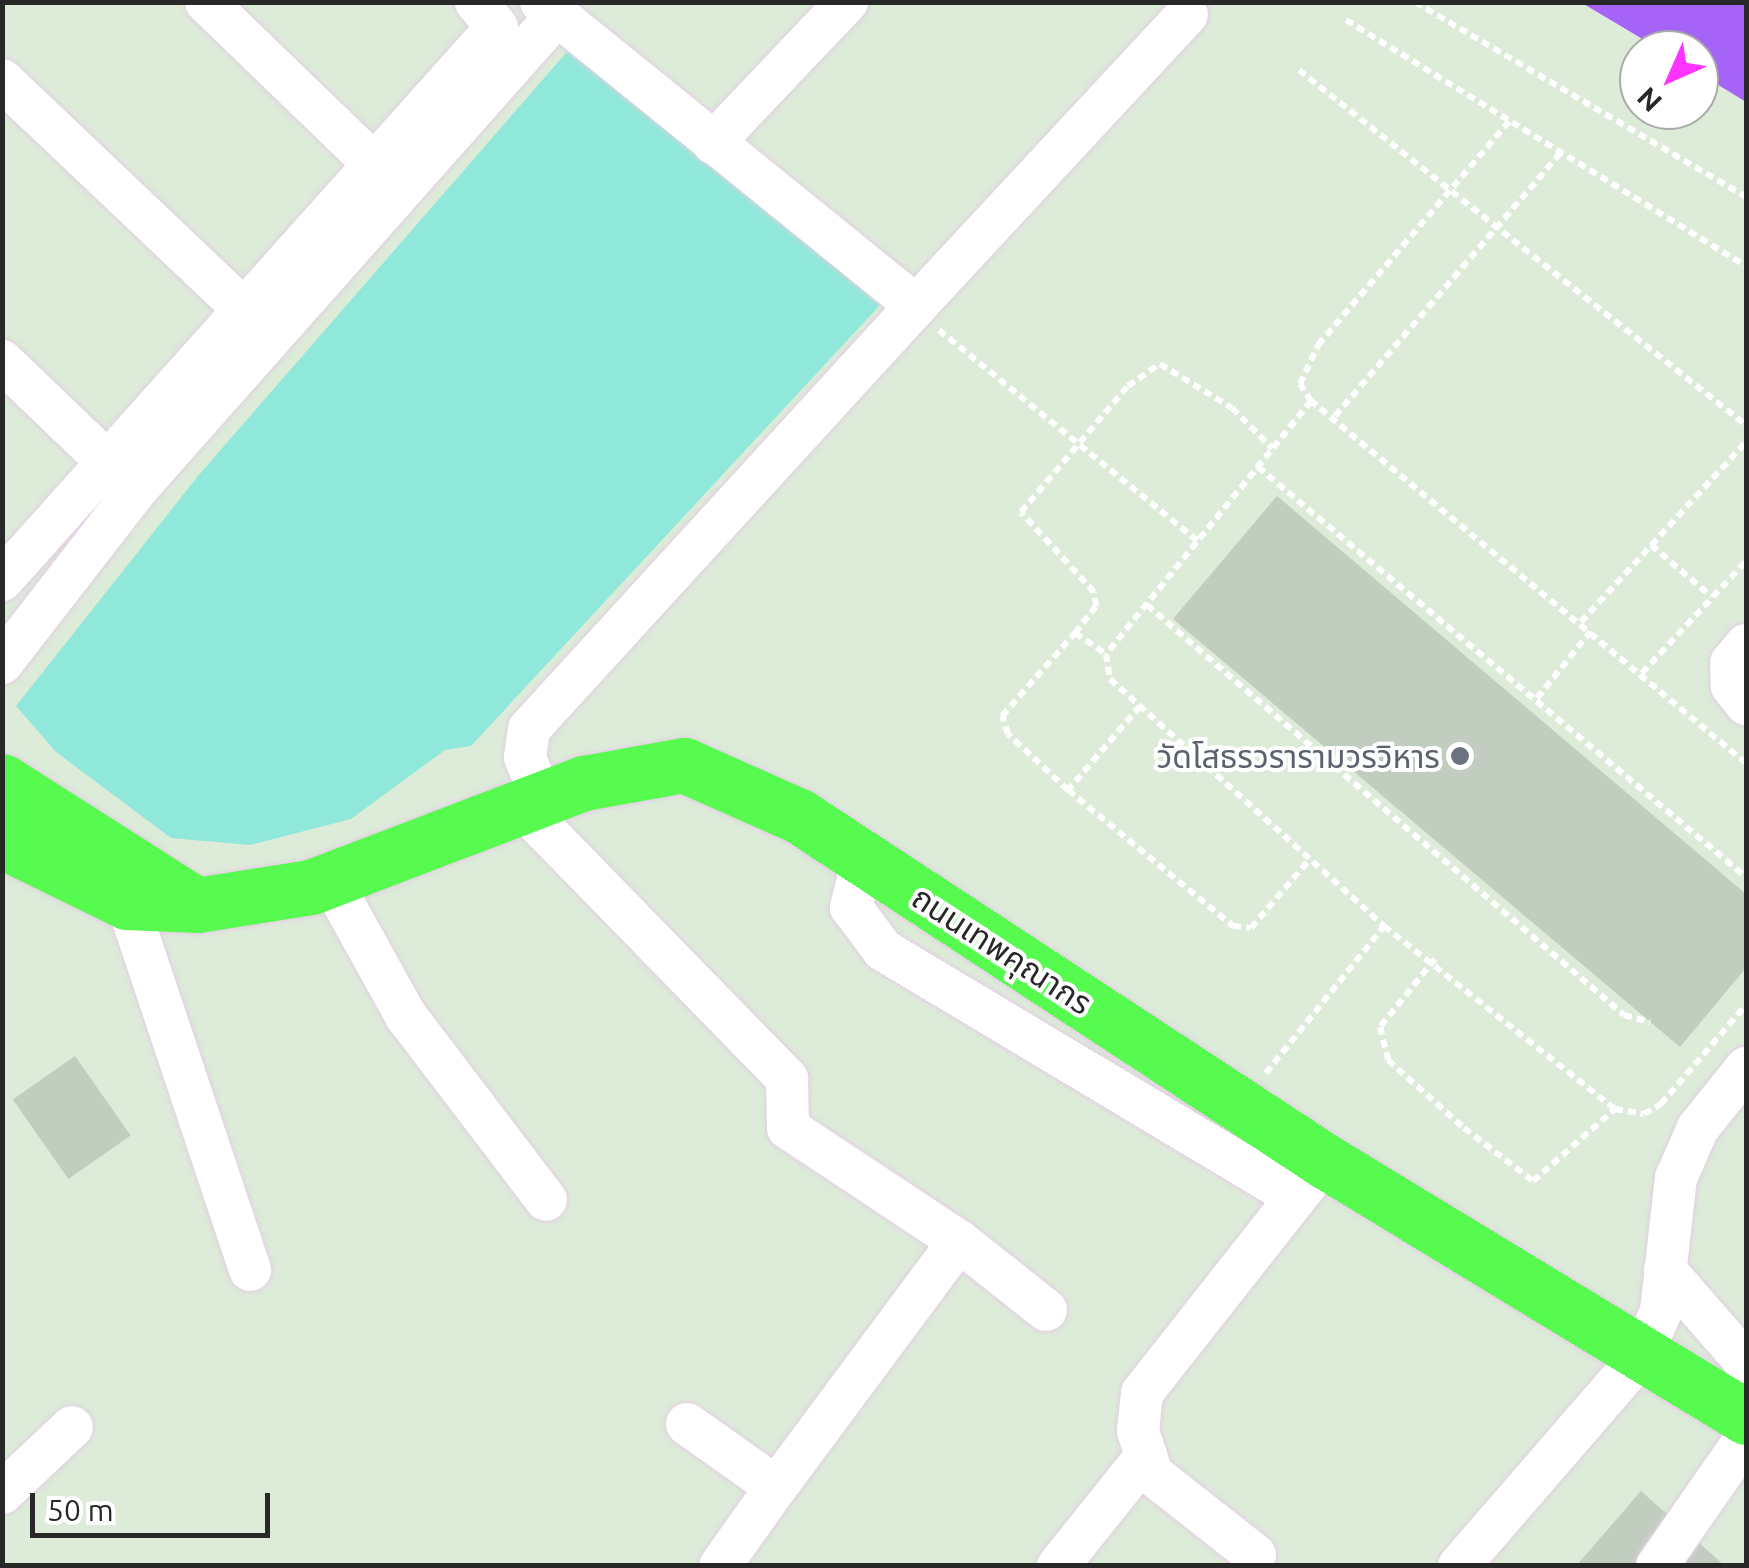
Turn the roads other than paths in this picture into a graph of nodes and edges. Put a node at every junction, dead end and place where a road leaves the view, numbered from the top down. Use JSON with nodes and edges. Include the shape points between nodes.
{"nodes":[{"id":1,"x":206,"y":2,"type":"edge"},
{"id":2,"x":476,"y":2,"type":"edge"},
{"id":3,"x":847,"y":2,"type":"edge"},
{"id":4,"x":549,"y":9,"type":"edge"},
{"id":5,"x":1186,"y":14,"type":"dead end"},
{"id":6,"x":2,"y":80,"type":"edge"},
{"id":7,"x":714,"y":143,"type":"junction"},
{"id":8,"x":374,"y":164,"type":"junction"},
{"id":9,"x":914,"y":308,"type":"junction"},
{"id":10,"x":244,"y":310,"type":"junction"},
{"id":11,"x":2,"y":361,"type":"edge"},
{"id":12,"x":121,"y":476,"type":"junction"},
{"id":13,"x":2,"y":580,"type":"edge"},
{"id":14,"x":1746,"y":645,"type":"edge"},
{"id":15,"x":2,"y":663,"type":"edge"},
{"id":16,"x":1746,"y":704,"type":"edge"},
{"id":17,"x":2,"y":781,"type":"edge"},
{"id":18,"x":530,"y":801,"type":"junction"},
{"id":19,"x":2,"y":842,"type":"edge"},
{"id":20,"x":864,"y":860,"type":"junction"},
{"id":21,"x":330,"y":879,"type":"junction"},
{"id":22,"x":127,"y":902,"type":"junction"},
{"id":23,"x":197,"y":905,"type":"junction"},
{"id":24,"x":1746,"y":1068,"type":"edge"},
{"id":25,"x":1310,"y":1179,"type":"junction"},
{"id":26,"x":546,"y":1200,"type":"dead end"},
{"id":27,"x":958,"y":1241,"type":"junction"},
{"id":28,"x":250,"y":1270,"type":"dead end"},
{"id":29,"x":1665,"y":1270,"type":"junction"},
{"id":30,"x":1046,"y":1310,"type":"dead end"},
{"id":31,"x":1642,"y":1355,"type":"junction"},
{"id":32,"x":1746,"y":1363,"type":"edge"},
{"id":33,"x":1746,"y":1417,"type":"edge"},
{"id":34,"x":687,"y":1424,"type":"dead end"},
{"id":35,"x":72,"y":1426,"type":"dead end"},
{"id":36,"x":1746,"y":1438,"type":"edge"},
{"id":37,"x":1146,"y":1456,"type":"junction"},
{"id":38,"x":776,"y":1487,"type":"junction"},
{"id":39,"x":2,"y":1493,"type":"edge"},
{"id":40,"x":1255,"y":1555,"type":"dead end"},
{"id":41,"x":720,"y":1566,"type":"edge"},
{"id":42,"x":1058,"y":1566,"type":"edge"},
{"id":43,"x":1459,"y":1566,"type":"edge"},
{"id":44,"x":1657,"y":1566,"type":"edge"}],
"edges":[{"from":1,"to":8,"type":"street"},
{"from":2,"to":8,"type":"street","via":[[497,27]]},
{"from":3,"to":7,"type":"street"},
{"from":4,"to":7,"type":"street"},
{"from":4,"to":12,"type":"street"},
{"from":5,"to":9,"type":"street"},
{"from":6,"to":10,"type":"street"},
{"from":7,"to":9,"type":"street"},
{"from":8,"to":10,"type":"street"},
{"from":9,"to":18,"type":"street","via":[[529,729]]},
{"from":10,"to":12,"type":"street"},
{"from":11,"to":12,"type":"street"},
{"from":12,"to":13,"type":"street"},
{"from":12,"to":15,"type":"street"},
{"from":14,"to":16,"type":"street","via":[[1731,663],[1732,686]]},
{"from":17,"to":23,"type":"main road"},
{"from":18,"to":20,"type":"main road","name":"ถนนเทพคุณากร","via":[[684,765],[798,816]]},
{"from":18,"to":21,"type":"main road","name":"ถนนเทพคุณากร"},
{"from":18,"to":27,"type":"street","via":[[787,1078],[788,1128]]},
{"from":19,"to":22,"type":"main road","name":"ถนนเทพคุณากร"},
{"from":20,"to":25,"type":"main road","name":"ถนนเทพคุณากร","via":[[1240,1106]]},
{"from":20,"to":25,"type":"street","via":[[851,907],[883,950]]},
{"from":21,"to":23,"type":"main road","name":"ถนนเทพคุณากร"},
{"from":21,"to":26,"type":"street","via":[[406,1016]]},
{"from":22,"to":23,"type":"main road","name":"ถนนเทพคุณากร"},
{"from":22,"to":28,"type":"street"},
{"from":24,"to":29,"type":"street","via":[[1698,1128],[1676,1178]]},
{"from":25,"to":31,"type":"main road","name":"ถนนเทพคุณากร"},
{"from":25,"to":37,"type":"street","via":[[1142,1394]]},
{"from":27,"to":30,"type":"street"},
{"from":27,"to":38,"type":"street"},
{"from":29,"to":31,"type":"street"},
{"from":29,"to":32,"type":"street"},
{"from":31,"to":33,"type":"main road","name":"ถนนเทพคุณากร"},
{"from":31,"to":43,"type":"street"},
{"from":34,"to":38,"type":"street"},
{"from":35,"to":39,"type":"street"},
{"from":36,"to":44,"type":"street"},
{"from":37,"to":40,"type":"street","via":[[1152,1474]]},
{"from":37,"to":42,"type":"street"},
{"from":38,"to":41,"type":"street"}]}
